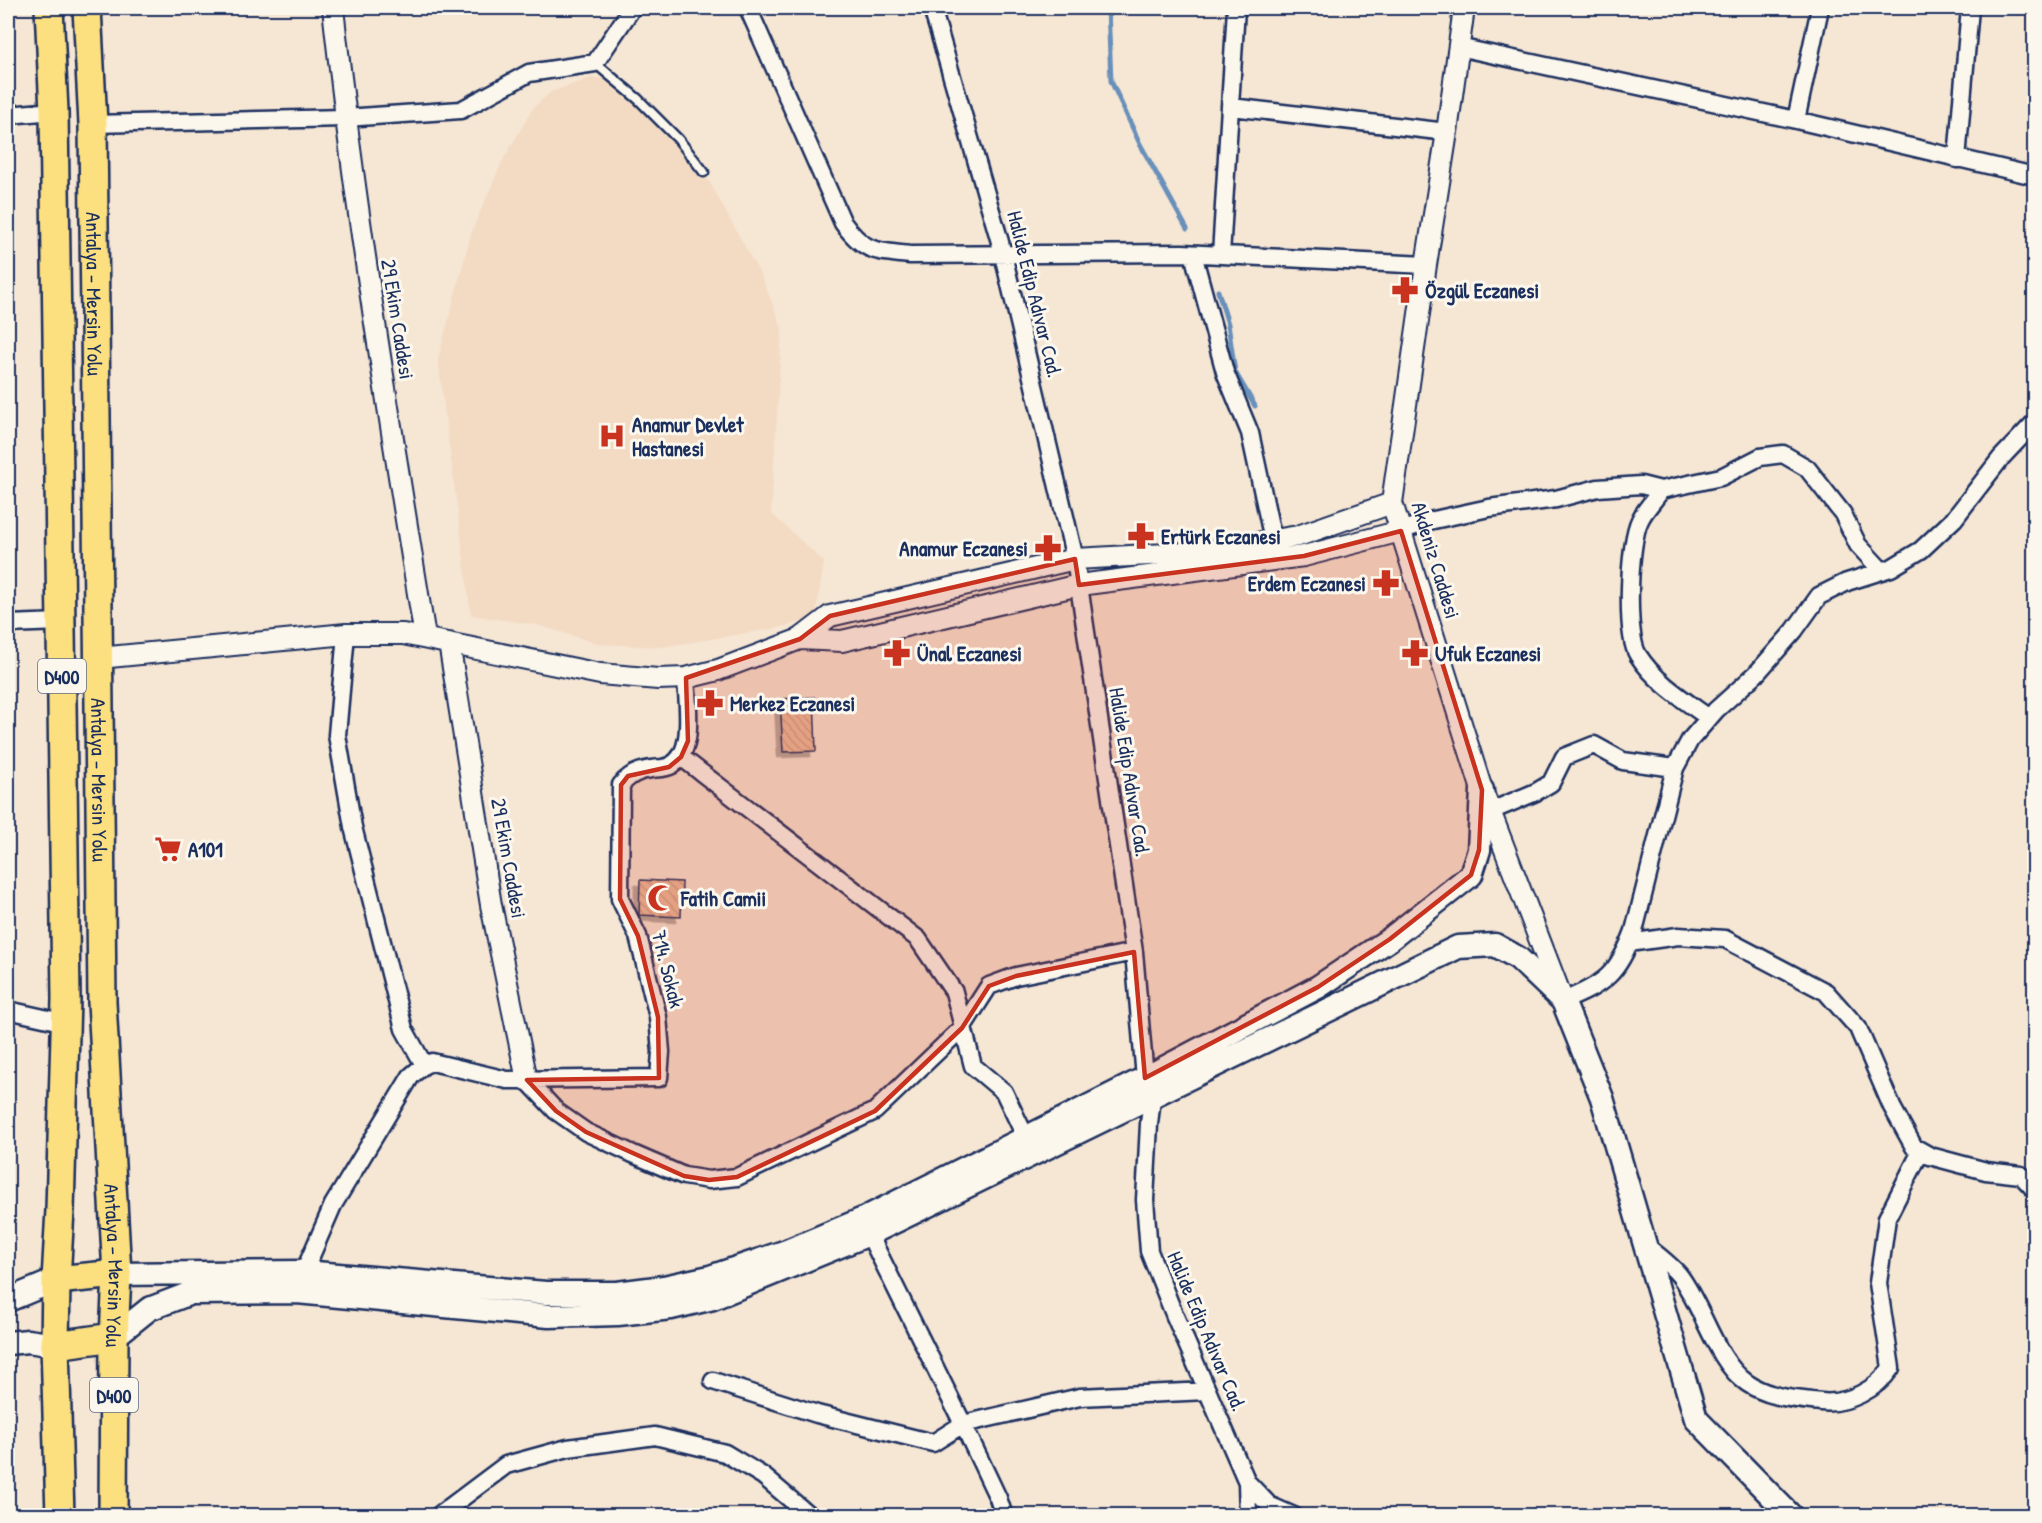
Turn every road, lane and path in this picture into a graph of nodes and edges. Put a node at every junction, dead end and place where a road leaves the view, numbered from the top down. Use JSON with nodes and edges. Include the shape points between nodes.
{"nodes":[{"id":1,"x":49,"y":8,"type":"edge"},
{"id":2,"x":87,"y":8,"type":"edge"},
{"id":3,"x":333,"y":8,"type":"edge"},
{"id":4,"x":632,"y":8,"type":"edge"},
{"id":5,"x":748,"y":8,"type":"edge"},
{"id":6,"x":932,"y":8,"type":"edge"},
{"id":7,"x":1236,"y":8,"type":"edge"},
{"id":8,"x":1464,"y":8,"type":"edge"},
{"id":9,"x":1820,"y":8,"type":"edge"},
{"id":10,"x":1970,"y":8,"type":"edge"},
{"id":11,"x":1458,"y":47,"type":"junction"},
{"id":12,"x":595,"y":63,"type":"junction"},
{"id":13,"x":1231,"y":107,"type":"junction"},
{"id":14,"x":54,"y":111,"type":"junction"},
{"id":15,"x":8,"y":115,"type":"edge"},
{"id":16,"x":345,"y":118,"type":"junction"},
{"id":17,"x":1796,"y":120,"type":"junction"},
{"id":18,"x":93,"y":124,"type":"junction"},
{"id":19,"x":1447,"y":132,"type":"junction"},
{"id":20,"x":1957,"y":159,"type":"junction"},
{"id":21,"x":704,"y":172,"type":"dead end"},
{"id":22,"x":2034,"y":176,"type":"edge"},
{"id":23,"x":1003,"y":254,"type":"junction"},
{"id":24,"x":1193,"y":254,"type":"junction"},
{"id":25,"x":1221,"y":255,"type":"junction"},
{"id":26,"x":1426,"y":265,"type":"junction"},
{"id":27,"x":2034,"y":423,"type":"edge"},
{"id":28,"x":1662,"y":490,"type":"junction"},
{"id":29,"x":1392,"y":503,"type":"junction"},
{"id":30,"x":1401,"y":531,"type":"junction"},
{"id":31,"x":1273,"y":540,"type":"junction"},
{"id":32,"x":1075,"y":559,"type":"junction"},
{"id":33,"x":1882,"y":571,"type":"junction"},
{"id":34,"x":1079,"y":585,"type":"junction"},
{"id":35,"x":61,"y":622,"type":"junction"},
{"id":36,"x":8,"y":624,"type":"edge"},
{"id":37,"x":346,"y":634,"type":"junction"},
{"id":38,"x":425,"y":637,"type":"junction"},
{"id":39,"x":800,"y":639,"type":"junction"},
{"id":40,"x":449,"y":643,"type":"junction"},
{"id":41,"x":99,"y":658,"type":"junction"},
{"id":42,"x":686,"y":678,"type":"junction"},
{"id":43,"x":1709,"y":718,"type":"junction"},
{"id":44,"x":681,"y":757,"type":"junction"},
{"id":45,"x":1675,"y":768,"type":"junction"},
{"id":46,"x":1482,"y":790,"type":"junction"},
{"id":47,"x":1491,"y":812,"type":"junction"},
{"id":48,"x":1629,"y":943,"type":"junction"},
{"id":49,"x":1134,"y":951,"type":"junction"},
{"id":50,"x":1563,"y":1001,"type":"junction"},
{"id":51,"x":8,"y":1010,"type":"edge"},
{"id":52,"x":66,"y":1023,"type":"junction"},
{"id":53,"x":962,"y":1028,"type":"junction"},
{"id":54,"x":424,"y":1065,"type":"junction"},
{"id":55,"x":527,"y":1080,"type":"junction"},
{"id":56,"x":1149,"y":1088,"type":"junction"},
{"id":57,"x":1026,"y":1138,"type":"junction"},
{"id":58,"x":1921,"y":1151,"type":"junction"},
{"id":59,"x":2034,"y":1189,"type":"edge"},
{"id":60,"x":869,"y":1234,"type":"junction"},
{"id":61,"x":1645,"y":1244,"type":"junction"},
{"id":62,"x":304,"y":1272,"type":"junction"},
{"id":63,"x":117,"y":1274,"type":"junction"},
{"id":64,"x":56,"y":1280,"type":"junction"},
{"id":65,"x":8,"y":1300,"type":"edge"},
{"id":66,"x":114,"y":1337,"type":"junction"},
{"id":67,"x":8,"y":1343,"type":"edge"},
{"id":68,"x":55,"y":1345,"type":"junction"},
{"id":69,"x":713,"y":1381,"type":"dead end"},
{"id":70,"x":1208,"y":1391,"type":"junction"},
{"id":71,"x":963,"y":1424,"type":"junction"},
{"id":72,"x":1247,"y":1482,"type":"junction"},
{"id":73,"x":56,"y":1506,"type":"edge"},
{"id":74,"x":113,"y":1515,"type":"edge"},
{"id":75,"x":438,"y":1515,"type":"edge"},
{"id":76,"x":810,"y":1515,"type":"edge"},
{"id":77,"x":1004,"y":1515,"type":"edge"},
{"id":78,"x":1248,"y":1515,"type":"edge"},
{"id":79,"x":1294,"y":1515,"type":"edge"},
{"id":80,"x":1791,"y":1515,"type":"edge"}],
"edges":[{"from":1,"to":14,"type":"highway","name":"Antalya - Mersin Yolu","number":"D400"},
{"from":2,"to":18,"type":"highway","name":"Antalya - Mersin Yolu","number":"D400"},
{"from":3,"to":16,"type":"street","name":"29 Ekim Caddesi"},
{"from":4,"to":12,"type":"street"},
{"from":5,"to":23,"type":"street","via":[[843,223],[855,240],[872,250],[910,255]]},
{"from":6,"to":23,"type":"street","name":"Halide Edip Adıvar Cad."},
{"from":7,"to":13,"type":"street"},
{"from":8,"to":11,"type":"street","name":"Akdeniz Caddesi"},
{"from":9,"to":17,"type":"street"},
{"from":10,"to":20,"type":"street"},
{"from":11,"to":17,"type":"street"},
{"from":11,"to":19,"type":"street","name":"Akdeniz Caddesi"},
{"from":12,"to":16,"type":"street","via":[[529,73],[461,110]]},
{"from":12,"to":21,"type":"lane","via":[[638,99]]},
{"from":13,"to":19,"type":"street"},
{"from":13,"to":25,"type":"street"},
{"from":14,"to":15,"type":"street"},
{"from":14,"to":35,"type":"highway","name":"Antalya - Mersin Yolu","number":"D400"},
{"from":16,"to":18,"type":"street"},
{"from":16,"to":38,"type":"street","name":"29 Ekim Caddesi","via":[[368,289]]},
{"from":17,"to":20,"type":"street"},
{"from":18,"to":41,"type":"highway","name":"Antalya - Mersin Yolu","number":"D400"},
{"from":19,"to":26,"type":"street","name":"Akdeniz Caddesi"},
{"from":20,"to":22,"type":"street"},
{"from":23,"to":24,"type":"street"},
{"from":23,"to":32,"type":"street","name":"Halide Edip Adıvar Cad."},
{"from":24,"to":25,"type":"street"},
{"from":24,"to":31,"type":"street","via":[[1225,372],[1250,433]]},
{"from":25,"to":26,"type":"street"},
{"from":26,"to":29,"type":"street","name":"Akdeniz Caddesi"},
{"from":27,"to":33,"type":"street","via":[[1954,519],[1921,550]]},
{"from":28,"to":30,"type":"street","via":[[1641,485],[1598,488],[1429,521]]},
{"from":28,"to":33,"type":"street","via":[[1721,477],[1760,457],[1783,454],[1807,468],[1843,514],[1858,545]]},
{"from":28,"to":43,"type":"street","via":[[1639,520],[1632,559],[1630,630],[1637,653],[1649,669],[1674,694]]},
{"from":29,"to":30,"type":"street","name":"Akdeniz Caddesi"},
{"from":29,"to":31,"type":"street","via":[[1298,536]]},
{"from":30,"to":34,"type":"street","via":[[1304,556]]},
{"from":30,"to":46,"type":"street","name":"Akdeniz Caddesi"},
{"from":31,"to":32,"type":"street","via":[[1204,552]]},
{"from":32,"to":34,"type":"street","name":"Halide Edip Adıvar Cad."},
{"from":32,"to":39,"type":"street","via":[[830,616]]},
{"from":33,"to":43,"type":"street","via":[[1847,582],[1819,597],[1756,675]]},
{"from":34,"to":39,"type":"street","via":[[842,641]]},
{"from":34,"to":49,"type":"street","name":"Halide Edip Adıvar Cad."},
{"from":35,"to":36,"type":"street"},
{"from":35,"to":52,"type":"highway","name":"Antalya - Mersin Yolu","number":"D400"},
{"from":37,"to":38,"type":"street"},
{"from":37,"to":41,"type":"street"},
{"from":37,"to":54,"type":"street","via":[[338,735],[353,827],[404,1029]]},
{"from":38,"to":40,"type":"street"},
{"from":39,"to":42,"type":"street"},
{"from":40,"to":42,"type":"street","via":[[600,674]]},
{"from":40,"to":55,"type":"street","name":"29 Ekim Caddesi","via":[[491,905]]},
{"from":41,"to":63,"type":"highway","name":"Antalya - Mersin Yolu","number":"D400","via":[[102,1002]]},
{"from":42,"to":44,"type":"street","via":[[688,741]]},
{"from":43,"to":45,"type":"street","via":[[1690,740]]},
{"from":44,"to":53,"type":"street","via":[[918,939],[954,992]]},
{"from":44,"to":55,"type":"street","name":"714. Sokak","via":[[669,767],[645,769],[628,776],[621,784],[620,899],[638,936],[657,1017],[659,1078]]},
{"from":45,"to":47,"type":"street","via":[[1623,761],[1594,745],[1564,757],[1551,783]]},
{"from":45,"to":48,"type":"street"},
{"from":46,"to":47,"type":"street","name":"Akdeniz Caddesi"},
{"from":46,"to":56,"type":"main road","via":[[1479,850],[1471,875],[1390,939],[1318,987]]},
{"from":47,"to":50,"type":"street","name":"Akdeniz Caddesi"},
{"from":48,"to":50,"type":"street","via":[[1619,965],[1606,978]]},
{"from":48,"to":58,"type":"street","via":[[1678,936],[1725,939],[1827,992],[1858,1028],[1892,1107],[1914,1147]]},
{"from":49,"to":53,"type":"street","via":[[1016,976],[989,986]]},
{"from":49,"to":56,"type":"street","name":"Halide Edip Adıvar Cad."},
{"from":50,"to":56,"type":"main road","via":[[1518,958],[1495,945],[1458,947]]},
{"from":50,"to":61,"type":"main road","via":[[1602,1098]]},
{"from":51,"to":52,"type":"street"},
{"from":52,"to":64,"type":"highway","name":"Antalya - Mersin Yolu","number":"D400"},
{"from":53,"to":55,"type":"street","via":[[875,1111],[737,1177],[709,1180],[684,1176],[586,1132],[556,1111]]},
{"from":53,"to":57,"type":"street","via":[[973,1066],[1004,1092]]},
{"from":54,"to":55,"type":"street","via":[[432,1062],[507,1080]]},
{"from":54,"to":62,"type":"street","via":[[411,1077],[333,1205]]},
{"from":56,"to":57,"type":"main road"},
{"from":56,"to":60,"type":"main road"},
{"from":56,"to":70,"type":"street","name":"Halide Edip Adıvar Cad.","via":[[1145,1200],[1149,1251]]},
{"from":57,"to":62,"type":"main road","via":[[808,1242],[710,1277],[664,1287],[617,1293],[546,1293]]},
{"from":58,"to":59,"type":"street","via":[[1986,1171],[2021,1175]]},
{"from":58,"to":61,"type":"street","via":[[1885,1229],[1878,1282],[1891,1368],[1882,1381],[1856,1397],[1830,1403],[1775,1396],[1746,1382],[1730,1365],[1679,1275]]},
{"from":60,"to":66,"type":"main road","via":[[713,1298],[671,1308],[549,1316],[297,1292],[191,1293],[149,1309]]},
{"from":60,"to":71,"type":"street"},
{"from":61,"to":80,"type":"main road","via":[[1696,1419]]},
{"from":62,"to":63,"type":"main road"},
{"from":63,"to":64,"type":"highway"},
{"from":63,"to":66,"type":"highway","name":"Antalya - Mersin Yolu","number":"D400"},
{"from":64,"to":65,"type":"main road"},
{"from":64,"to":68,"type":"highway","name":"Antalya - Mersin Yolu","number":"D400"},
{"from":66,"to":68,"type":"highway"},
{"from":66,"to":74,"type":"highway","name":"Antalya - Mersin Yolu","number":"D400"},
{"from":67,"to":68,"type":"main road"},
{"from":68,"to":73,"type":"highway","name":"Antalya - Mersin Yolu","number":"D400"},
{"from":69,"to":71,"type":"street","via":[[817,1414],[933,1443]]},
{"from":70,"to":71,"type":"street","via":[[1080,1397]]},
{"from":70,"to":72,"type":"street","name":"Halide Edip Adıvar Cad."},
{"from":71,"to":77,"type":"street"},
{"from":72,"to":78,"type":"street"},
{"from":72,"to":79,"type":"street","name":"Halide Edip Adıvar Cad.","via":[[1269,1505]]},
{"from":75,"to":76,"type":"street","via":[[506,1465],[568,1448],[655,1436],[725,1453],[763,1476]]}]}
